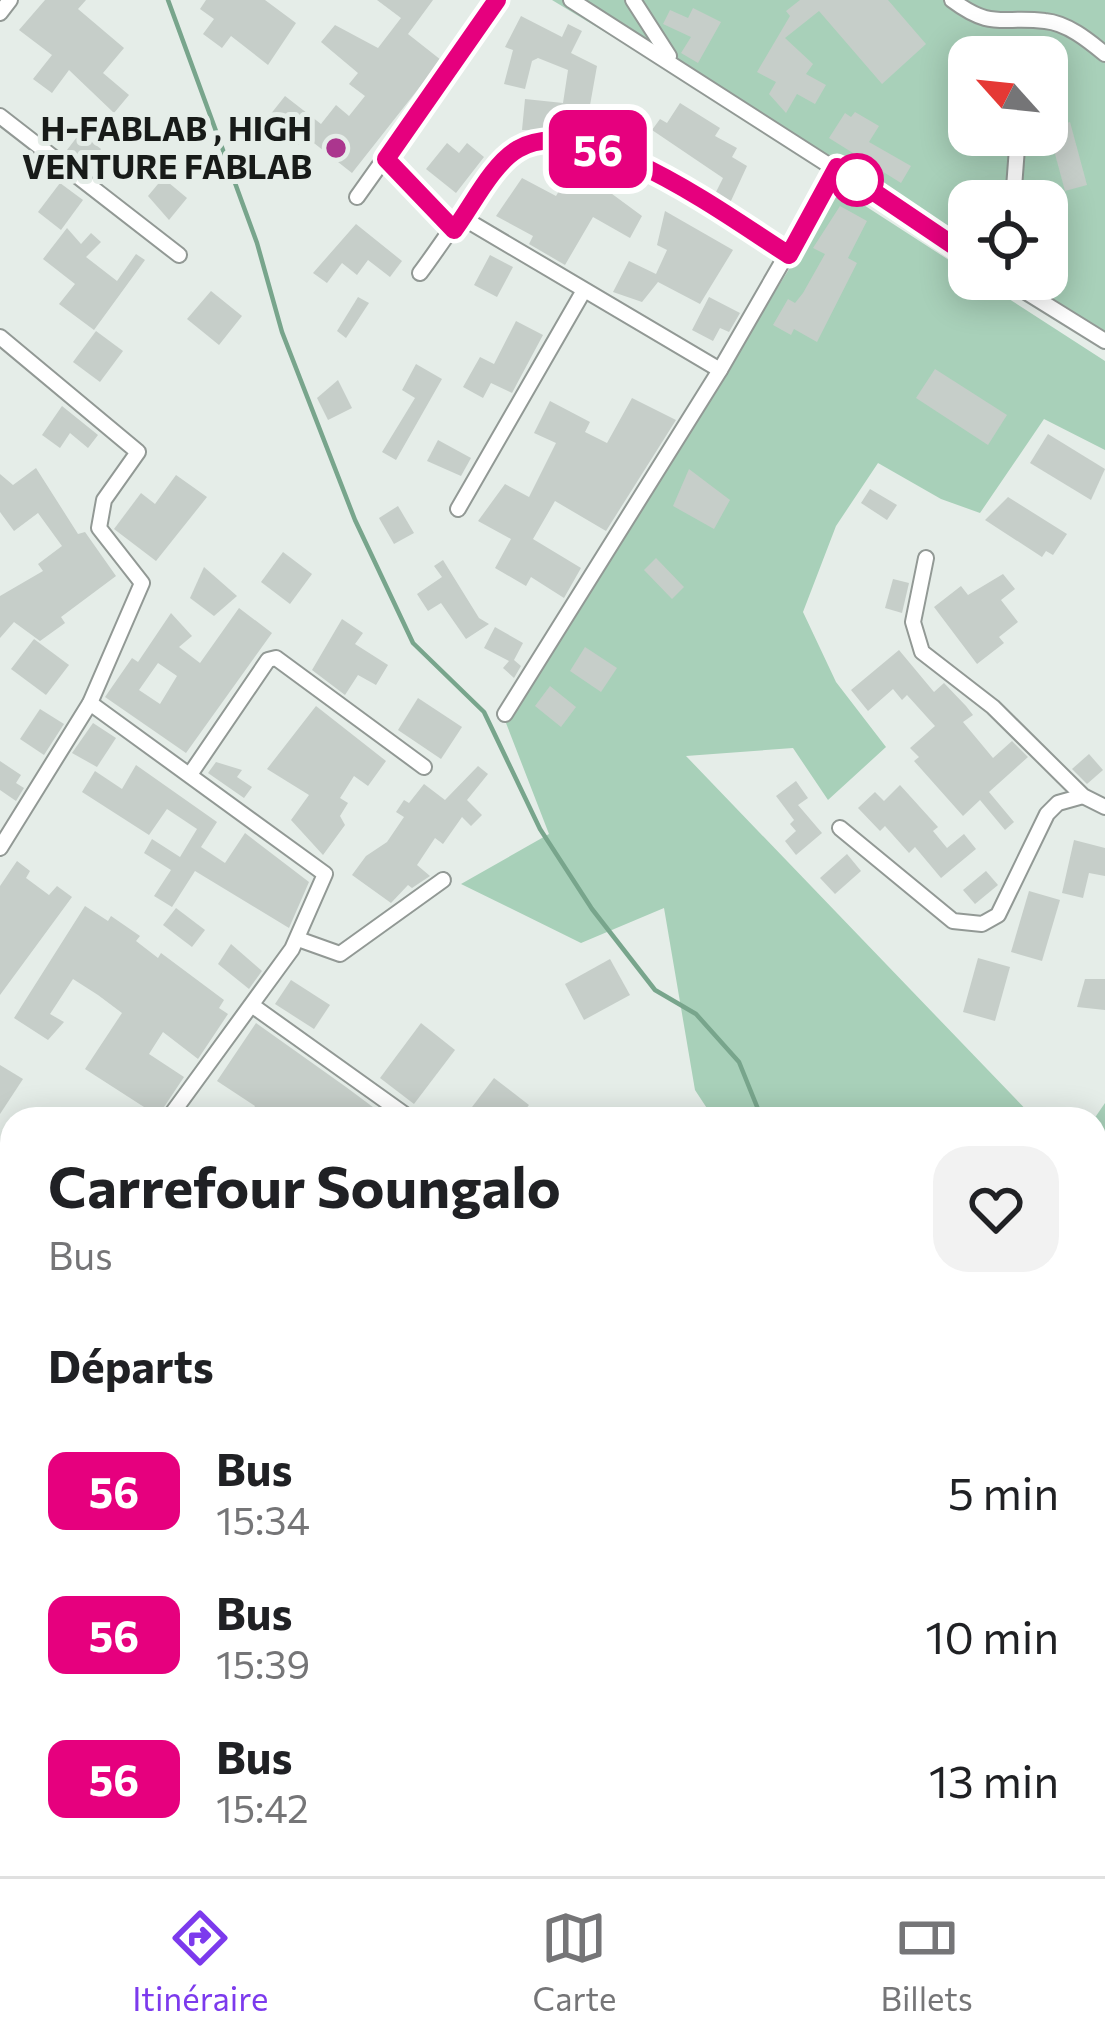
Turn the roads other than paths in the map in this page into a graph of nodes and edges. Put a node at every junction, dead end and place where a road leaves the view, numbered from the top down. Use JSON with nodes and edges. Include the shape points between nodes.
{"nodes":[{"id":1,"x":10,"y":0,"type":"edge"},
{"id":2,"x":497,"y":0,"type":"edge"},
{"id":3,"x":572,"y":0,"type":"edge"},
{"id":4,"x":633,"y":0,"type":"edge"},
{"id":5,"x":952,"y":0,"type":"edge"},
{"id":6,"x":0,"y":13,"type":"edge"},
{"id":7,"x":1105,"y":54,"type":"edge"},
{"id":8,"x":672,"y":60,"type":"junction"},
{"id":9,"x":0,"y":116,"type":"edge"},
{"id":10,"x":386,"y":159,"type":"junction"},
{"id":11,"x":837,"y":167,"type":"junction"},
{"id":12,"x":357,"y":197,"type":"dead end"},
{"id":13,"x":458,"y":224,"type":"junction"},
{"id":14,"x":948,"y":242,"type":"edge"},
{"id":15,"x":178,"y":255,"type":"dead end"},
{"id":16,"x":789,"y":255,"type":"junction"},
{"id":17,"x":420,"y":273,"type":"dead end"},
{"id":18,"x":583,"y":292,"type":"junction"},
{"id":19,"x":1040,"y":300,"type":"edge"},
{"id":20,"x":0,"y":337,"type":"edge"},
{"id":21,"x":1105,"y":341,"type":"edge"},
{"id":22,"x":721,"y":370,"type":"junction"},
{"id":23,"x":458,"y":509,"type":"dead end"},
{"id":24,"x":926,"y":558,"type":"dead end"},
{"id":25,"x":90,"y":703,"type":"junction"},
{"id":26,"x":506,"y":714,"type":"dead end"},
{"id":27,"x":424,"y":767,"type":"dead end"},
{"id":28,"x":191,"y":773,"type":"junction"},
{"id":29,"x":1083,"y":796,"type":"junction"},
{"id":30,"x":1105,"y":807,"type":"edge"},
{"id":31,"x":840,"y":828,"type":"dead end"},
{"id":32,"x":0,"y":848,"type":"edge"},
{"id":33,"x":443,"y":880,"type":"dead end"},
{"id":34,"x":298,"y":939,"type":"junction"},
{"id":35,"x":253,"y":1006,"type":"junction"},
{"id":36,"x":177,"y":1107,"type":"edge"},
{"id":37,"x":394,"y":1107,"type":"edge"}],
"edges":[{"from":1,"to":6,"type":"street"},
{"from":2,"to":10,"type":"street"},
{"from":3,"to":8,"type":"street"},
{"from":4,"to":8,"type":"street"},
{"from":5,"to":7,"type":"street","via":[[992,23],[1048,20]]},
{"from":8,"to":11,"type":"street"},
{"from":9,"to":15,"type":"street"},
{"from":10,"to":12,"type":"street"},
{"from":10,"to":13,"type":"street"},
{"from":11,"to":14,"type":"street"},
{"from":11,"to":16,"type":"street"},
{"from":13,"to":16,"type":"street","via":[[521,147],[578,145],[628,159]]},
{"from":13,"to":17,"type":"street"},
{"from":13,"to":18,"type":"street"},
{"from":16,"to":22,"type":"street"},
{"from":18,"to":22,"type":"street"},
{"from":18,"to":23,"type":"street"},
{"from":19,"to":21,"type":"street"},
{"from":20,"to":25,"type":"street","via":[[138,452],[104,500],[99,528],[142,583],[141,594]]},
{"from":22,"to":26,"type":"street"},
{"from":24,"to":29,"type":"street","via":[[913,622],[922,652],[993,707]]},
{"from":25,"to":28,"type":"street"},
{"from":25,"to":32,"type":"street"},
{"from":27,"to":28,"type":"street","via":[[276,658]]},
{"from":28,"to":34,"type":"street","via":[[326,874]]},
{"from":29,"to":30,"type":"street"},
{"from":29,"to":31,"type":"street","via":[[1047,814],[998,915],[982,925],[953,921]]},
{"from":33,"to":34,"type":"street","via":[[340,953]]},
{"from":34,"to":35,"type":"street"},
{"from":35,"to":36,"type":"street"},
{"from":35,"to":37,"type":"street"}]}
